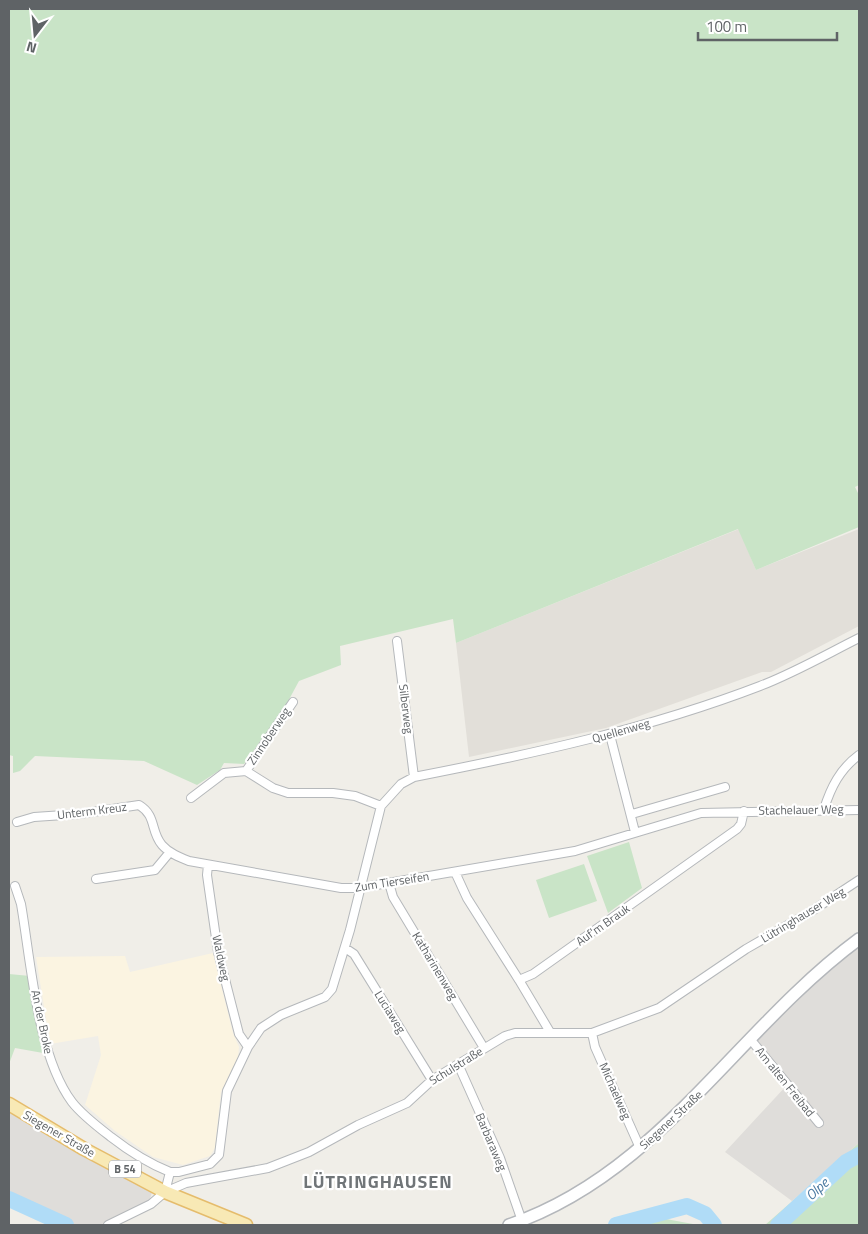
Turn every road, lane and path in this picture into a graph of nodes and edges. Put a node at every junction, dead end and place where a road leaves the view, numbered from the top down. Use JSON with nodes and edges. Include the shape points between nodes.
{"nodes":[{"id":1,"x":859,"y":638,"type":"edge"},
{"id":2,"x":397,"y":641,"type":"dead end"},
{"id":3,"x":293,"y":702,"type":"dead end"},
{"id":4,"x":610,"y":735,"type":"junction"},
{"id":5,"x":859,"y":755,"type":"edge"},
{"id":6,"x":246,"y":771,"type":"junction"},
{"id":7,"x":414,"y":777,"type":"junction"},
{"id":8,"x":725,"y":787,"type":"dead end"},
{"id":9,"x":191,"y":798,"type":"dead end"},
{"id":10,"x":381,"y":806,"type":"junction"},
{"id":11,"x":824,"y":809,"type":"junction"},
{"id":12,"x":859,"y":810,"type":"edge"},
{"id":13,"x":744,"y":811,"type":"junction"},
{"id":14,"x":701,"y":813,"type":"joint"},
{"id":15,"x":632,"y":814,"type":"junction"},
{"id":16,"x":17,"y":822,"type":"dead end"},
{"id":17,"x":636,"y":832,"type":"junction"},
{"id":18,"x":170,"y":852,"type":"junction"},
{"id":19,"x":208,"y":865,"type":"junction"},
{"id":20,"x":684,"y":867,"type":"joint"},
{"id":21,"x":455,"y":872,"type":"junction"},
{"id":22,"x":96,"y":879,"type":"dead end"},
{"id":23,"x":859,"y":880,"type":"edge"},
{"id":24,"x":389,"y":883,"type":"junction"},
{"id":25,"x":15,"y":886,"type":"dead end"},
{"id":26,"x":359,"y":888,"type":"junction"},
{"id":27,"x":859,"y":939,"type":"edge"},
{"id":28,"x":345,"y":948,"type":"junction"},
{"id":29,"x":746,"y":949,"type":"joint"},
{"id":30,"x":519,"y":980,"type":"junction"},
{"id":31,"x":550,"y":1032,"type":"junction"},
{"id":32,"x":592,"y":1033,"type":"junction"},
{"id":33,"x":751,"y":1040,"type":"junction"},
{"id":34,"x":248,"y":1047,"type":"junction"},
{"id":35,"x":484,"y":1048,"type":"junction"},
{"id":36,"x":458,"y":1064,"type":"junction"},
{"id":37,"x":432,"y":1080,"type":"junction"},
{"id":38,"x":9,"y":1104,"type":"edge"},
{"id":39,"x":819,"y":1123,"type":"dead end"},
{"id":40,"x":640,"y":1148,"type":"junction"},
{"id":41,"x":170,"y":1172,"type":"junction"},
{"id":42,"x":165,"y":1192,"type":"junction"},
{"id":43,"x":522,"y":1221,"type":"junction"},
{"id":44,"x":108,"y":1225,"type":"edge"},
{"id":45,"x":246,"y":1225,"type":"edge"},
{"id":46,"x":509,"y":1225,"type":"edge"}],
"edges":[{"from":1,"to":4,"type":"street","name":"Quellenweg","via":[[762,686]]},
{"from":2,"to":7,"type":"street","name":"Silberweg"},
{"from":3,"to":6,"type":"street","name":"Zinnoberweg"},
{"from":4,"to":7,"type":"street","name":"Quellenweg"},
{"from":4,"to":15,"type":"street"},
{"from":5,"to":11,"type":"street","via":[[841,772]]},
{"from":6,"to":9,"type":"street","name":"Zinnoberweg","via":[[224,773]]},
{"from":6,"to":10,"type":"street","name":"Zinnoberweg","via":[[288,794],[333,793],[355,796]]},
{"from":7,"to":10,"type":"street","name":"Quellenweg","via":[[401,784]]},
{"from":8,"to":15,"type":"street"},
{"from":10,"to":26,"type":"street"},
{"from":11,"to":12,"type":"street","name":"Stachelauer Weg"},
{"from":11,"to":13,"type":"street","name":"Stachelauer Weg"},
{"from":13,"to":14,"type":"street","name":"Stachelauer Weg"},
{"from":13,"to":20,"type":"street","name":"Stachelauer Weg","via":[[737,829]]},
{"from":14,"to":17,"type":"street","name":"Zum Tierseifen"},
{"from":15,"to":17,"type":"street"},
{"from":16,"to":18,"type":"street","name":"Unterm Kreuz","via":[[34,817],[139,806],[147,810],[161,844]]},
{"from":17,"to":21,"type":"street","name":"Zum Tierseifen","via":[[575,852]]},
{"from":18,"to":19,"type":"street","name":"Zum Tierseifen"},
{"from":18,"to":22,"type":"street","via":[[155,870]]},
{"from":19,"to":26,"type":"street","name":"Zum Tierseifen","via":[[341,888]]},
{"from":19,"to":34,"type":"street","name":"Waldweg","via":[[218,952],[239,1034]]},
{"from":20,"to":30,"type":"street","name":"Auf'm Brauk","via":[[533,974]]},
{"from":21,"to":24,"type":"street","name":"Zum Tierseifen"},
{"from":21,"to":30,"type":"street","via":[[467,898]]},
{"from":23,"to":29,"type":"street","name":"Lütringhauser Weg","via":[[812,912]]},
{"from":24,"to":26,"type":"street","name":"Zum Tierseifen"},
{"from":24,"to":35,"type":"street","name":"Katharinenweg","via":[[393,897]]},
{"from":25,"to":41,"type":"street","name":"An der Broke","via":[[47,1052],[60,1081],[72,1102],[100,1129],[121,1145]]},
{"from":26,"to":28,"type":"street"},
{"from":27,"to":33,"type":"street","name":"Siegener Straße","via":[[808,982]]},
{"from":28,"to":34,"type":"street","via":[[332,989],[325,997],[280,1015],[261,1028]]},
{"from":28,"to":37,"type":"street","name":"Luciaweg","via":[[354,954]]},
{"from":29,"to":32,"type":"street","name":"Schulstraße","via":[[659,1008]]},
{"from":30,"to":31,"type":"street"},
{"from":31,"to":32,"type":"street","name":"Schulstraße"},
{"from":31,"to":35,"type":"street","name":"Schulstraße","via":[[515,1033]]},
{"from":32,"to":40,"type":"street","name":"Michaelweg","via":[[595,1047]]},
{"from":33,"to":39,"type":"street","name":"Am alten Freibad"},
{"from":33,"to":40,"type":"street","name":"Siegener Straße"},
{"from":34,"to":41,"type":"street","via":[[227,1091],[219,1155],[210,1164]]},
{"from":35,"to":36,"type":"street","name":"Schulstraße"},
{"from":36,"to":37,"type":"street","name":"Schulstraße"},
{"from":36,"to":43,"type":"street","name":"Barbaraweg","via":[[500,1158]]},
{"from":37,"to":42,"type":"street","name":"Schulstraße","via":[[407,1104],[358,1125],[309,1152],[268,1168],[193,1182]]},
{"from":38,"to":42,"type":"main road","name":"Siegener Straße","number":"B 54"},
{"from":40,"to":43,"type":"street","name":"Siegener Straße","via":[[572,1197]]},
{"from":41,"to":42,"type":"street"},
{"from":42,"to":44,"type":"street","name":"Schulstraße","via":[[151,1204]]},
{"from":42,"to":45,"type":"main road","name":"Siegener Straße","number":"B 54"},
{"from":43,"to":46,"type":"street","name":"Siegener Straße"}]}
